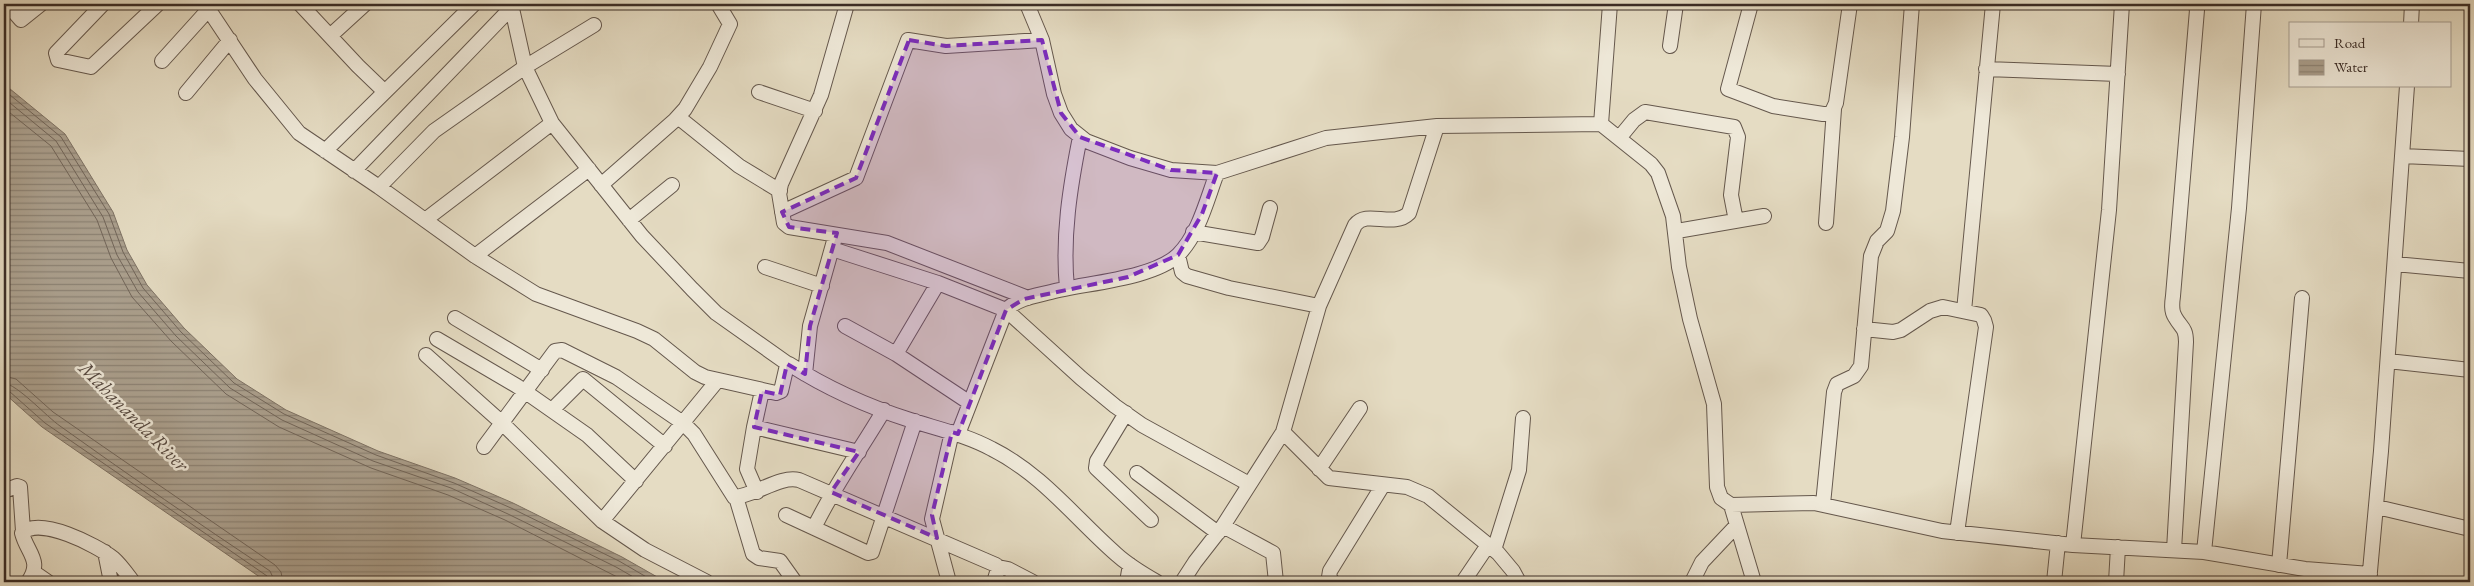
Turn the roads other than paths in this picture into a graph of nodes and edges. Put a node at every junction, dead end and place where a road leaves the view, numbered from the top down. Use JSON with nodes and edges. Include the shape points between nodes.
{"nodes":[{"id":1,"x":7,"y":4,"type":"edge"},
{"id":2,"x":41,"y":4,"type":"edge"},
{"id":3,"x":103,"y":4,"type":"edge"},
{"id":4,"x":158,"y":4,"type":"edge"},
{"id":5,"x":300,"y":4,"type":"edge"},
{"id":6,"x":365,"y":4,"type":"edge"},
{"id":7,"x":474,"y":4,"type":"edge"},
{"id":8,"x":718,"y":4,"type":"edge"},
{"id":9,"x":847,"y":4,"type":"edge"},
{"id":10,"x":1027,"y":4,"type":"edge"},
{"id":11,"x":1610,"y":4,"type":"edge"},
{"id":12,"x":1676,"y":4,"type":"edge"},
{"id":13,"x":1750,"y":4,"type":"edge"},
{"id":14,"x":1850,"y":4,"type":"edge"},
{"id":15,"x":1912,"y":4,"type":"edge"},
{"id":16,"x":1993,"y":4,"type":"edge"},
{"id":17,"x":2122,"y":4,"type":"edge"},
{"id":18,"x":2195,"y":4,"type":"edge"},
{"id":19,"x":2254,"y":4,"type":"edge"},
{"id":20,"x":2412,"y":4,"type":"edge"},
{"id":21,"x":512,"y":5,"type":"edge"},
{"id":22,"x":207,"y":6,"type":"edge"},
{"id":23,"x":2411,"y":22,"type":"edge"},
{"id":24,"x":594,"y":25,"type":"dead end"},
{"id":25,"x":330,"y":36,"type":"junction"},
{"id":26,"x":230,"y":40,"type":"junction"},
{"id":27,"x":1042,"y":40,"type":"junction"},
{"id":28,"x":1670,"y":46,"type":"dead end"},
{"id":29,"x":162,"y":61,"type":"dead end"},
{"id":30,"x":525,"y":67,"type":"junction"},
{"id":31,"x":1986,"y":69,"type":"junction"},
{"id":32,"x":2118,"y":74,"type":"junction"},
{"id":33,"x":2407,"y":88,"type":"edge"},
{"id":34,"x":385,"y":92,"type":"junction"},
{"id":35,"x":759,"y":92,"type":"dead end"},
{"id":36,"x":186,"y":93,"type":"dead end"},
{"id":37,"x":1834,"y":109,"type":"junction"},
{"id":38,"x":815,"y":111,"type":"junction"},
{"id":39,"x":678,"y":116,"type":"junction"},
{"id":40,"x":552,"y":123,"type":"junction"},
{"id":41,"x":1601,"y":124,"type":"junction"},
{"id":42,"x":1437,"y":126,"type":"junction"},
{"id":43,"x":1080,"y":137,"type":"junction"},
{"id":44,"x":1620,"y":137,"type":"junction"},
{"id":45,"x":325,"y":151,"type":"junction"},
{"id":46,"x":2402,"y":156,"type":"junction"},
{"id":47,"x":2470,"y":159,"type":"edge"},
{"id":48,"x":589,"y":169,"type":"junction"},
{"id":49,"x":354,"y":171,"type":"junction"},
{"id":50,"x":1217,"y":173,"type":"junction"},
{"id":51,"x":601,"y":185,"type":"junction"},
{"id":52,"x":672,"y":185,"type":"dead end"},
{"id":53,"x":379,"y":187,"type":"junction"},
{"id":54,"x":780,"y":192,"type":"junction"},
{"id":55,"x":1270,"y":208,"type":"dead end"},
{"id":56,"x":782,"y":212,"type":"junction"},
{"id":57,"x":1764,"y":216,"type":"dead end"},
{"id":58,"x":425,"y":220,"type":"junction"},
{"id":59,"x":629,"y":220,"type":"junction"},
{"id":60,"x":1736,"y":221,"type":"junction"},
{"id":61,"x":1826,"y":223,"type":"dead end"},
{"id":62,"x":1677,"y":231,"type":"junction"},
{"id":63,"x":1193,"y":232,"type":"junction"},
{"id":64,"x":837,"y":233,"type":"junction"},
{"id":65,"x":832,"y":249,"type":"junction"},
{"id":66,"x":1178,"y":255,"type":"junction"},
{"id":67,"x":476,"y":256,"type":"junction"},
{"id":68,"x":2394,"y":264,"type":"junction"},
{"id":69,"x":765,"y":267,"type":"dead end"},
{"id":70,"x":2470,"y":271,"type":"edge"},
{"id":71,"x":938,"y":283,"type":"junction"},
{"id":72,"x":822,"y":286,"type":"junction"},
{"id":73,"x":1067,"y":288,"type":"junction"},
{"id":74,"x":1028,"y":298,"type":"junction"},
{"id":75,"x":2302,"y":298,"type":"dead end"},
{"id":76,"x":1319,"y":306,"type":"junction"},
{"id":77,"x":1006,"y":310,"type":"junction"},
{"id":78,"x":1964,"y":311,"type":"junction"},
{"id":79,"x":455,"y":318,"type":"dead end"},
{"id":80,"x":845,"y":326,"type":"dead end"},
{"id":81,"x":1864,"y":329,"type":"junction"},
{"id":82,"x":437,"y":339,"type":"dead end"},
{"id":83,"x":896,"y":354,"type":"junction"},
{"id":84,"x":426,"y":355,"type":"dead end"},
{"id":85,"x":2388,"y":362,"type":"junction"},
{"id":86,"x":788,"y":364,"type":"junction"},
{"id":87,"x":542,"y":370,"type":"junction"},
{"id":88,"x":2470,"y":370,"type":"edge"},
{"id":89,"x":805,"y":374,"type":"junction"},
{"id":90,"x":717,"y":381,"type":"junction"},
{"id":91,"x":524,"y":391,"type":"junction"},
{"id":92,"x":762,"y":391,"type":"junction"},
{"id":93,"x":970,"y":402,"type":"junction"},
{"id":94,"x":1360,"y":408,"type":"dead end"},
{"id":95,"x":552,"y":410,"type":"junction"},
{"id":96,"x":884,"y":410,"type":"junction"},
{"id":97,"x":1126,"y":413,"type":"junction"},
{"id":98,"x":1523,"y":418,"type":"dead end"},
{"id":99,"x":501,"y":422,"type":"junction"},
{"id":100,"x":915,"y":422,"type":"junction"},
{"id":101,"x":683,"y":423,"type":"junction"},
{"id":102,"x":754,"y":427,"type":"junction"},
{"id":103,"x":1284,"y":432,"type":"junction"},
{"id":104,"x":955,"y":433,"type":"junction"},
{"id":105,"x":665,"y":446,"type":"junction"},
{"id":106,"x":484,"y":447,"type":"dead end"},
{"id":107,"x":859,"y":452,"type":"junction"},
{"id":108,"x":1319,"y":469,"type":"junction"},
{"id":109,"x":1137,"y":474,"type":"dead end"},
{"id":110,"x":636,"y":481,"type":"junction"},
{"id":111,"x":1249,"y":484,"type":"junction"},
{"id":112,"x":1383,"y":485,"type":"junction"},
{"id":113,"x":4,"y":491,"type":"edge"},
{"id":114,"x":757,"y":492,"type":"junction"},
{"id":115,"x":831,"y":492,"type":"junction"},
{"id":116,"x":736,"y":497,"type":"junction"},
{"id":117,"x":1823,"y":504,"type":"junction"},
{"id":118,"x":1731,"y":505,"type":"junction"},
{"id":119,"x":2377,"y":507,"type":"junction"},
{"id":120,"x":786,"y":515,"type":"dead end"},
{"id":121,"x":884,"y":518,"type":"junction"},
{"id":122,"x":1151,"y":520,"type":"dead end"},
{"id":123,"x":602,"y":521,"type":"junction"},
{"id":124,"x":1737,"y":526,"type":"junction"},
{"id":125,"x":814,"y":528,"type":"junction"},
{"id":126,"x":2470,"y":529,"type":"edge"},
{"id":127,"x":1220,"y":530,"type":"junction"},
{"id":128,"x":23,"y":531,"type":"junction"},
{"id":129,"x":1957,"y":533,"type":"junction"},
{"id":130,"x":937,"y":538,"type":"junction"},
{"id":131,"x":2058,"y":543,"type":"junction"},
{"id":132,"x":2073,"y":545,"type":"junction"},
{"id":133,"x":1491,"y":547,"type":"junction"},
{"id":134,"x":2118,"y":547,"type":"junction"},
{"id":135,"x":2174,"y":550,"type":"junction"},
{"id":136,"x":105,"y":552,"type":"junction"},
{"id":137,"x":2204,"y":552,"type":"junction"},
{"id":138,"x":1130,"y":565,"type":"junction"},
{"id":139,"x":2279,"y":565,"type":"junction"},
{"id":140,"x":998,"y":567,"type":"junction"},
{"id":141,"x":31,"y":577,"type":"edge"},
{"id":142,"x":2370,"y":578,"type":"edge"},
{"id":143,"x":48,"y":582,"type":"edge"},
{"id":144,"x":111,"y":582,"type":"edge"},
{"id":145,"x":133,"y":582,"type":"edge"},
{"id":146,"x":707,"y":582,"type":"edge"},
{"id":147,"x":795,"y":582,"type":"edge"},
{"id":148,"x":950,"y":582,"type":"edge"},
{"id":149,"x":994,"y":582,"type":"edge"},
{"id":150,"x":1033,"y":582,"type":"edge"},
{"id":151,"x":1127,"y":582,"type":"edge"},
{"id":152,"x":1157,"y":582,"type":"edge"},
{"id":153,"x":1182,"y":582,"type":"edge"},
{"id":154,"x":1276,"y":582,"type":"edge"},
{"id":155,"x":1333,"y":582,"type":"edge"},
{"id":156,"x":1463,"y":582,"type":"edge"},
{"id":157,"x":1518,"y":582,"type":"edge"},
{"id":158,"x":1692,"y":582,"type":"edge"},
{"id":159,"x":1754,"y":582,"type":"edge"},
{"id":160,"x":2054,"y":582,"type":"edge"},
{"id":161,"x":2116,"y":582,"type":"edge"}],
"edges":[{"from":1,"to":2,"type":"street","via":[[20,20]]},
{"from":3,"to":4,"type":"street","via":[[56,53],[58,60],[91,67]]},
{"from":5,"to":25,"type":"street"},
{"from":6,"to":25,"type":"street"},
{"from":7,"to":34,"type":"street"},
{"from":8,"to":39,"type":"street","via":[[730,22],[728,30],[693,97]]},
{"from":9,"to":38,"type":"street"},
{"from":10,"to":27,"type":"street"},
{"from":11,"to":41,"type":"street"},
{"from":12,"to":28,"type":"street"},
{"from":13,"to":37,"type":"street","via":[[1728,89],[1784,108],[1823,114],[1831,114]]},
{"from":14,"to":37,"type":"street"},
{"from":15,"to":81,"type":"street","via":[[1893,211],[1887,231],[1877,241],[1871,256]]},
{"from":16,"to":31,"type":"street"},
{"from":17,"to":32,"type":"street"},
{"from":18,"to":135,"type":"street","via":[[2172,296],[2172,309],[2183,326],[2186,342]]},
{"from":19,"to":137,"type":"street","via":[[2239,208]]},
{"from":20,"to":23,"type":"street"},
{"from":21,"to":30,"type":"street"},
{"from":21,"to":49,"type":"street"},
{"from":22,"to":26,"type":"street"},
{"from":22,"to":29,"type":"street"},
{"from":24,"to":30,"type":"street"},
{"from":25,"to":34,"type":"street"},
{"from":26,"to":36,"type":"street"},
{"from":26,"to":45,"type":"street","via":[[255,79],[294,127]]},
{"from":27,"to":43,"type":"street","via":[[1061,113]]},
{"from":27,"to":56,"type":"street","via":[[946,46],[908,40],[856,178]]},
{"from":30,"to":40,"type":"street"},
{"from":30,"to":53,"type":"street","via":[[434,131]]},
{"from":31,"to":32,"type":"street"},
{"from":31,"to":78,"type":"street"},
{"from":32,"to":132,"type":"street","via":[[2109,210]]},
{"from":33,"to":46,"type":"street"},
{"from":34,"to":45,"type":"street"},
{"from":35,"to":38,"type":"street"},
{"from":37,"to":61,"type":"street"},
{"from":38,"to":54,"type":"street","via":[[780,184]]},
{"from":39,"to":51,"type":"street"},
{"from":39,"to":54,"type":"street","via":[[739,166]]},
{"from":40,"to":48,"type":"street"},
{"from":40,"to":58,"type":"street"},
{"from":41,"to":42,"type":"street"},
{"from":41,"to":44,"type":"street"},
{"from":42,"to":50,"type":"street","via":[[1326,138]]},
{"from":42,"to":76,"type":"street","via":[[1409,213],[1394,221],[1358,221]]},
{"from":43,"to":50,"type":"street","via":[[1130,158],[1172,170]]},
{"from":43,"to":73,"type":"street","via":[[1069,196],[1064,260]]},
{"from":44,"to":60,"type":"street","via":[[1645,112],[1734,127],[1738,137],[1731,195]]},
{"from":44,"to":62,"type":"street","via":[[1643,155],[1658,173]]},
{"from":45,"to":49,"type":"street"},
{"from":46,"to":47,"type":"street"},
{"from":46,"to":68,"type":"street"},
{"from":48,"to":51,"type":"street"},
{"from":48,"to":67,"type":"street"},
{"from":49,"to":53,"type":"street"},
{"from":50,"to":63,"type":"street"},
{"from":51,"to":59,"type":"street"},
{"from":52,"to":59,"type":"street"},
{"from":53,"to":58,"type":"street"},
{"from":54,"to":56,"type":"street"},
{"from":55,"to":63,"type":"street","via":[[1258,243]]},
{"from":56,"to":64,"type":"street","via":[[784,223],[790,227]]},
{"from":57,"to":60,"type":"street"},
{"from":58,"to":67,"type":"street"},
{"from":59,"to":86,"type":"street","via":[[716,313]]},
{"from":60,"to":62,"type":"street"},
{"from":62,"to":118,"type":"street","via":[[1679,267],[1690,319],[1714,404],[1717,487],[1721,498]]},
{"from":63,"to":66,"type":"street"},
{"from":64,"to":65,"type":"street"},
{"from":64,"to":74,"type":"street","via":[[887,243]]},
{"from":65,"to":71,"type":"street"},
{"from":65,"to":72,"type":"street"},
{"from":66,"to":73,"type":"street","via":[[1128,277]]},
{"from":66,"to":76,"type":"street","via":[[1182,272],[1187,276],[1228,288]]},
{"from":67,"to":90,"type":"street","via":[[536,294],[637,330],[670,350],[695,372]]},
{"from":68,"to":70,"type":"street"},
{"from":68,"to":85,"type":"street"},
{"from":69,"to":72,"type":"street"},
{"from":71,"to":77,"type":"street"},
{"from":71,"to":83,"type":"street"},
{"from":72,"to":89,"type":"street","via":[[810,326]]},
{"from":73,"to":74,"type":"street"},
{"from":74,"to":77,"type":"street","via":[[1017,301]]},
{"from":75,"to":139,"type":"street"},
{"from":76,"to":103,"type":"street"},
{"from":77,"to":93,"type":"street"},
{"from":77,"to":97,"type":"street","via":[[1081,378]]},
{"from":78,"to":81,"type":"street","via":[[1937,308],[1901,330]]},
{"from":78,"to":129,"type":"street","via":[[1981,315],[1986,327]]},
{"from":79,"to":87,"type":"street"},
{"from":80,"to":83,"type":"street"},
{"from":81,"to":117,"type":"street","via":[[1859,373],[1842,380],[1834,392]]},
{"from":82,"to":91,"type":"street"},
{"from":83,"to":93,"type":"street"},
{"from":84,"to":99,"type":"street"},
{"from":85,"to":88,"type":"street"},
{"from":85,"to":119,"type":"street"},
{"from":86,"to":89,"type":"street"},
{"from":86,"to":92,"type":"street","via":[[781,391]]},
{"from":87,"to":91,"type":"street"},
{"from":87,"to":101,"type":"street","via":[[555,351],[562,350],[616,377]]},
{"from":89,"to":96,"type":"street"},
{"from":90,"to":92,"type":"street"},
{"from":90,"to":101,"type":"street"},
{"from":91,"to":95,"type":"street"},
{"from":91,"to":99,"type":"street"},
{"from":92,"to":102,"type":"street"},
{"from":93,"to":104,"type":"street"},
{"from":94,"to":108,"type":"street"},
{"from":95,"to":105,"type":"street","via":[[583,379]]},
{"from":95,"to":110,"type":"street","via":[[588,435]]},
{"from":96,"to":100,"type":"street"},
{"from":96,"to":107,"type":"street"},
{"from":97,"to":111,"type":"street"},
{"from":97,"to":122,"type":"street","via":[[1097,460],[1096,468]]},
{"from":98,"to":133,"type":"street","via":[[1519,470]]},
{"from":99,"to":106,"type":"street"},
{"from":99,"to":123,"type":"street"},
{"from":100,"to":104,"type":"street"},
{"from":100,"to":121,"type":"street"},
{"from":101,"to":105,"type":"street"},
{"from":101,"to":116,"type":"street","via":[[694,434]]},
{"from":102,"to":107,"type":"street"},
{"from":102,"to":114,"type":"street","via":[[747,469]]},
{"from":103,"to":108,"type":"street"},
{"from":103,"to":111,"type":"street"},
{"from":104,"to":130,"type":"street","via":[[932,515]]},
{"from":104,"to":138,"type":"street","via":[[992,448],[1027,471]]},
{"from":105,"to":110,"type":"street"},
{"from":107,"to":115,"type":"street"},
{"from":108,"to":112,"type":"street","via":[[1335,480]]},
{"from":109,"to":127,"type":"street"},
{"from":110,"to":123,"type":"street"},
{"from":111,"to":127,"type":"street"},
{"from":112,"to":133,"type":"street","via":[[1408,487],[1428,496]]},
{"from":112,"to":155,"type":"street","via":[[1330,571],[1329,577]]},
{"from":113,"to":128,"type":"street","via":[[20,487]]},
{"from":114,"to":115,"type":"street","via":[[794,478]]},
{"from":114,"to":116,"type":"street"},
{"from":115,"to":121,"type":"street"},
{"from":115,"to":125,"type":"street"},
{"from":116,"to":147,"type":"street","via":[[755,556],[780,561]]},
{"from":117,"to":118,"type":"street"},
{"from":117,"to":129,"type":"street","via":[[1912,526]]},
{"from":118,"to":124,"type":"street"},
{"from":119,"to":126,"type":"street"},
{"from":119,"to":142,"type":"street"},
{"from":120,"to":125,"type":"street"},
{"from":121,"to":125,"type":"street","via":[[870,553]]},
{"from":121,"to":130,"type":"street"},
{"from":123,"to":146,"type":"street","via":[[645,550]]},
{"from":124,"to":158,"type":"street","via":[[1702,562]]},
{"from":124,"to":159,"type":"street"},
{"from":127,"to":153,"type":"street"},
{"from":127,"to":154,"type":"street","via":[[1273,553]]},
{"from":128,"to":136,"type":"street","via":[[38,527],[54,529]]},
{"from":128,"to":141,"type":"street","via":[[34,561]]},
{"from":129,"to":131,"type":"street"},
{"from":130,"to":140,"type":"street"},
{"from":130,"to":148,"type":"street"},
{"from":131,"to":132,"type":"street"},
{"from":131,"to":160,"type":"street"},
{"from":132,"to":134,"type":"street"},
{"from":133,"to":156,"type":"street"},
{"from":133,"to":157,"type":"street","via":[[1507,562]]},
{"from":134,"to":135,"type":"street"},
{"from":134,"to":161,"type":"street"},
{"from":135,"to":137,"type":"street"},
{"from":136,"to":144,"type":"street"},
{"from":136,"to":145,"type":"street"},
{"from":137,"to":139,"type":"street"},
{"from":138,"to":151,"type":"street"},
{"from":138,"to":152,"type":"street"},
{"from":139,"to":142,"type":"street"},
{"from":140,"to":149,"type":"street"},
{"from":140,"to":150,"type":"street"},
{"from":141,"to":143,"type":"street"}]}
